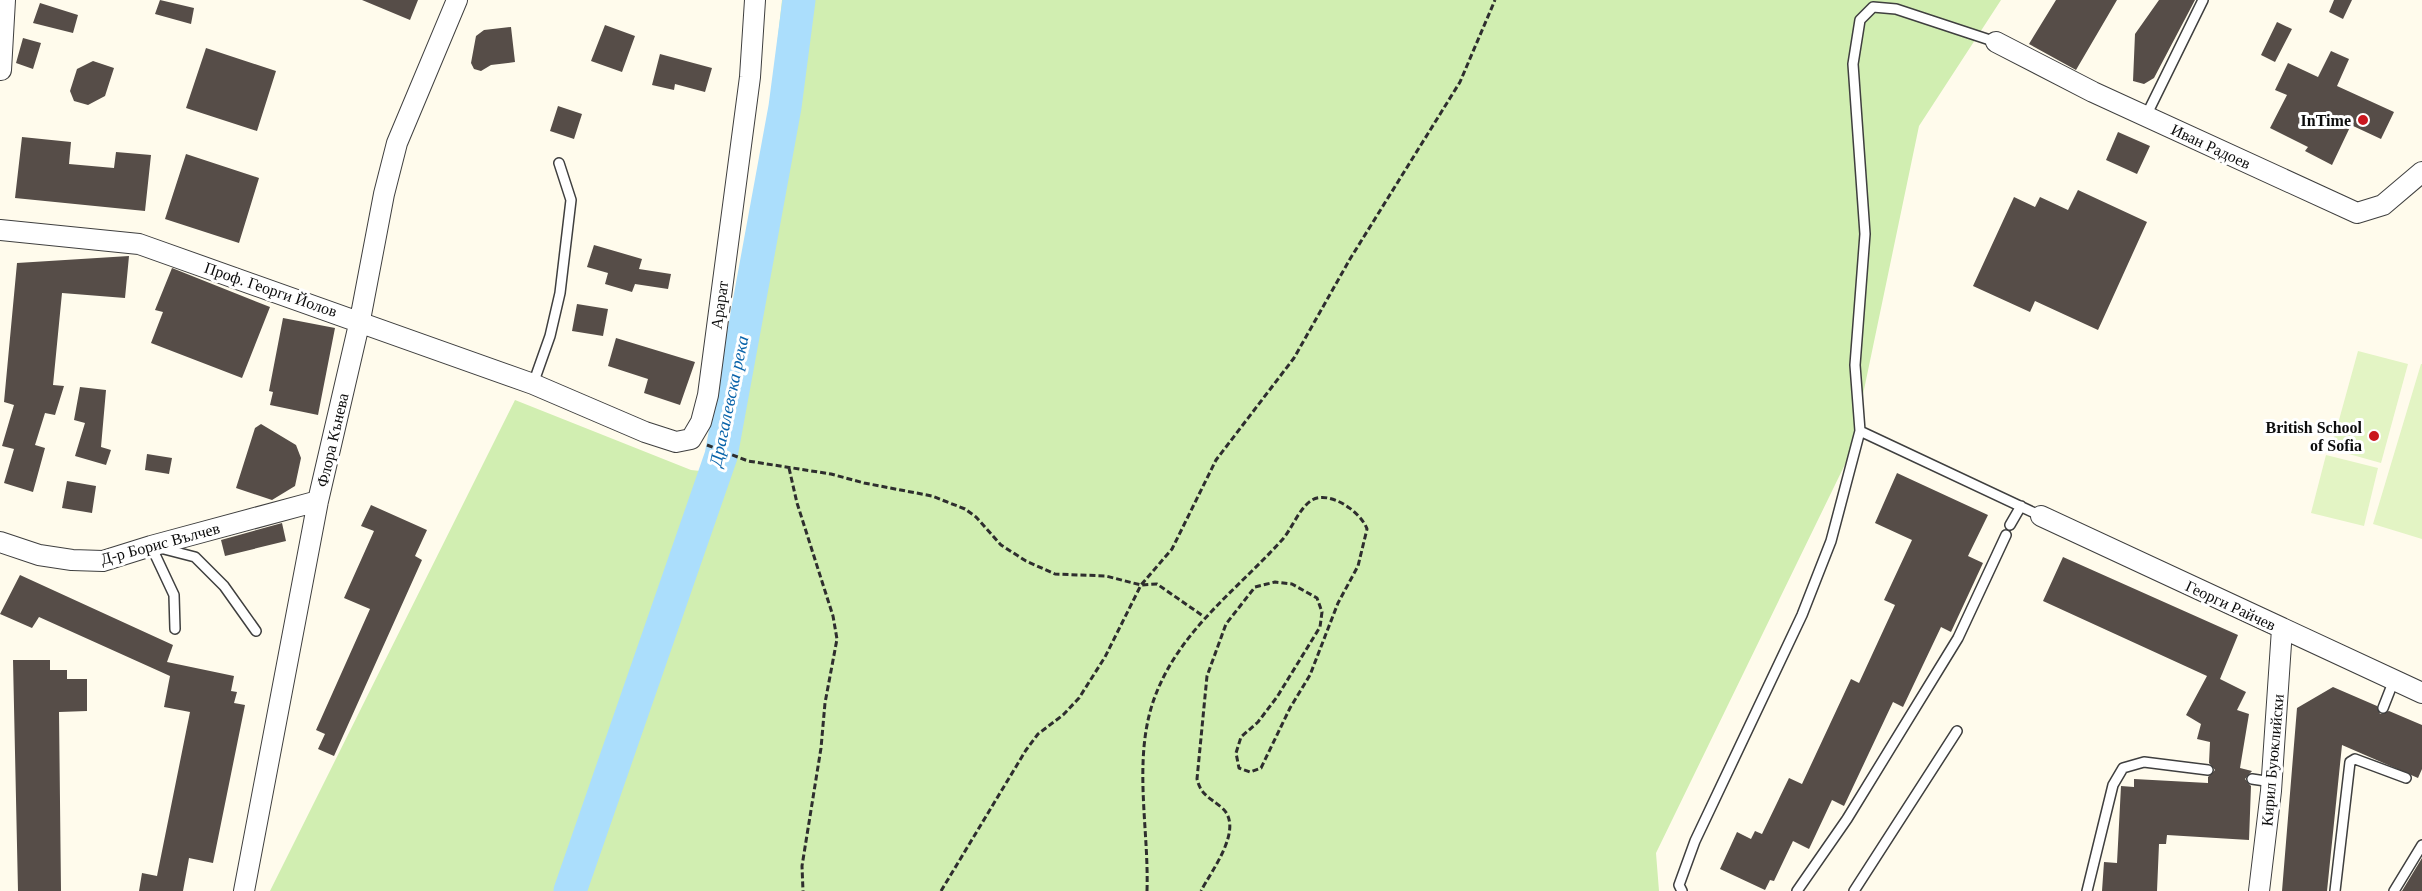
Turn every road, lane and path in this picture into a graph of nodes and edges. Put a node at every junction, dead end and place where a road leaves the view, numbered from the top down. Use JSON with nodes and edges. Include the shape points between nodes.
{"nodes":[{"id":1,"x":6,"y":0,"type":"edge"},
{"id":2,"x":457,"y":0,"type":"edge"},
{"id":3,"x":755,"y":0,"type":"edge"},
{"id":4,"x":1495,"y":0,"type":"edge"},
{"id":5,"x":2203,"y":0,"type":"edge"},
{"id":6,"x":1996,"y":42,"type":"joint"},
{"id":7,"x":1,"y":70,"type":"edge"},
{"id":8,"x":2146,"y":116,"type":"junction"},
{"id":9,"x":559,"y":163,"type":"dead end"},
{"id":10,"x":2422,"y":172,"type":"edge"},
{"id":11,"x":0,"y":230,"type":"edge"},
{"id":12,"x":360,"y":320,"type":"junction"},
{"id":13,"x":533,"y":384,"type":"junction"},
{"id":14,"x":1860,"y":430,"type":"junction"},
{"id":15,"x":691,"y":439,"type":"junction"},
{"id":16,"x":789,"y":468,"type":"junction"},
{"id":17,"x":318,"y":501,"type":"junction"},
{"id":18,"x":2021,"y":506,"type":"junction"},
{"id":19,"x":2041,"y":516,"type":"joint"},
{"id":20,"x":2010,"y":525,"type":"dead end"},
{"id":21,"x":2006,"y":535,"type":"dead end"},
{"id":22,"x":0,"y":542,"type":"edge"},
{"id":23,"x":151,"y":546,"type":"junction"},
{"id":24,"x":1141,"y":585,"type":"junction"},
{"id":25,"x":1204,"y":616,"type":"junction"},
{"id":26,"x":175,"y":629,"type":"dead end"},
{"id":27,"x":2282,"y":629,"type":"junction"},
{"id":28,"x":256,"y":631,"type":"dead end"},
{"id":29,"x":2394,"y":680,"type":"junction"},
{"id":30,"x":2422,"y":693,"type":"edge"},
{"id":31,"x":2383,"y":708,"type":"dead end"},
{"id":32,"x":1957,"y":731,"type":"dead end"},
{"id":33,"x":2208,"y":770,"type":"dead end"},
{"id":34,"x":2252,"y":778,"type":"dead end"},
{"id":35,"x":2406,"y":778,"type":"dead end"},
{"id":36,"x":2272,"y":782,"type":"junction"},
{"id":37,"x":2422,"y":845,"type":"edge"},
{"id":38,"x":244,"y":891,"type":"edge"},
{"id":39,"x":803,"y":891,"type":"edge"},
{"id":40,"x":940,"y":891,"type":"edge"},
{"id":41,"x":1148,"y":891,"type":"edge"},
{"id":42,"x":1201,"y":891,"type":"edge"},
{"id":43,"x":1682,"y":891,"type":"edge"},
{"id":44,"x":1797,"y":891,"type":"edge"},
{"id":45,"x":1854,"y":891,"type":"edge"},
{"id":46,"x":2087,"y":891,"type":"edge"},
{"id":47,"x":2259,"y":891,"type":"edge"},
{"id":48,"x":2335,"y":891,"type":"edge"},
{"id":49,"x":2394,"y":891,"type":"edge"}],
"edges":[{"from":1,"to":7,"type":"street"},
{"from":2,"to":12,"type":"street","name":"Флора Кънева","via":[[397,142]]},
{"from":3,"to":15,"type":"street","name":"Арарат","via":[[750,77],[708,395],[701,422]]},
{"from":4,"to":24,"type":"path","via":[[1460,82],[1350,259],[1294,358],[1216,460],[1172,549]]},
{"from":5,"to":8,"type":"lane"},
{"from":6,"to":8,"type":"street","name":"Иван Радоев"},
{"from":6,"to":14,"type":"lane","via":[[1896,9],[1873,7],[1860,20],[1853,64],[1865,234],[1855,365]]},
{"from":8,"to":10,"type":"street","name":"Иван Радоев","via":[[2357,213],[2383,205]]},
{"from":9,"to":13,"type":"lane","via":[[571,200],[560,293]]},
{"from":11,"to":12,"type":"street","name":"Проф. Георги Йолов","via":[[139,244]]},
{"from":12,"to":13,"type":"street","name":"Проф. Георги Йолов"},
{"from":12,"to":17,"type":"street","name":"Флора Кънева"},
{"from":13,"to":15,"type":"street","via":[[645,432],[676,442]]},
{"from":14,"to":18,"type":"lane"},
{"from":14,"to":43,"type":"lane","via":[[1827,551],[1802,615],[1695,841],[1679,885]]},
{"from":15,"to":16,"type":"path","via":[[748,461]]},
{"from":16,"to":24,"type":"path","via":[[932,496],[964,509],[1001,545],[1055,574],[1106,576]]},
{"from":16,"to":39,"type":"path","via":[[837,639],[802,866]]},
{"from":17,"to":23,"type":"street","name":"Д-р Борис Вълчев"},
{"from":17,"to":38,"type":"street","name":"Флора Кънева"},
{"from":18,"to":19,"type":"lane"},
{"from":18,"to":20,"type":"lane"},
{"from":19,"to":27,"type":"street","name":"Георги Райчев"},
{"from":21,"to":44,"type":"lane","via":[[1958,638],[1847,819]]},
{"from":22,"to":23,"type":"street","name":"Д-р Борис Вълчев","via":[[72,561],[103,561]]},
{"from":23,"to":26,"type":"lane","via":[[174,595]]},
{"from":23,"to":28,"type":"lane","via":[[195,557],[224,586]]},
{"from":24,"to":25,"type":"path","via":[[1166,588]]},
{"from":24,"to":40,"type":"path","via":[[1105,657],[1079,698],[1038,734],[1026,750]]},
{"from":25,"to":41,"type":"path","via":[[1163,678],[1150,715],[1142,778],[1149,850]]},
{"from":25,"to":42,"type":"path","via":[[1282,540],[1314,499],[1341,502],[1365,523],[1366,540],[1358,566],[1338,603],[1310,675],[1267,759],[1261,768],[1250,772],[1239,768],[1236,761],[1238,743],[1277,698],[1320,627],[1322,612],[1317,598],[1307,591],[1292,584],[1262,584],[1249,592],[1220,636],[1207,676],[1197,772],[1200,789],[1225,812],[1230,826],[1229,837]]},
{"from":27,"to":29,"type":"street","name":"Георги Райчев"},
{"from":27,"to":36,"type":"street","name":"Кирил Буюклийски"},
{"from":29,"to":30,"type":"street","name":"Георги Райчев"},
{"from":29,"to":31,"type":"lane"},
{"from":32,"to":45,"type":"lane"},
{"from":33,"to":46,"type":"lane","via":[[2144,762],[2123,768],[2113,785]]},
{"from":34,"to":36,"type":"lane"},
{"from":35,"to":48,"type":"lane","via":[[2361,758],[2350,762]]},
{"from":36,"to":47,"type":"street","name":"Кирил Буюклийски"},
{"from":37,"to":49,"type":"lane"}]}
